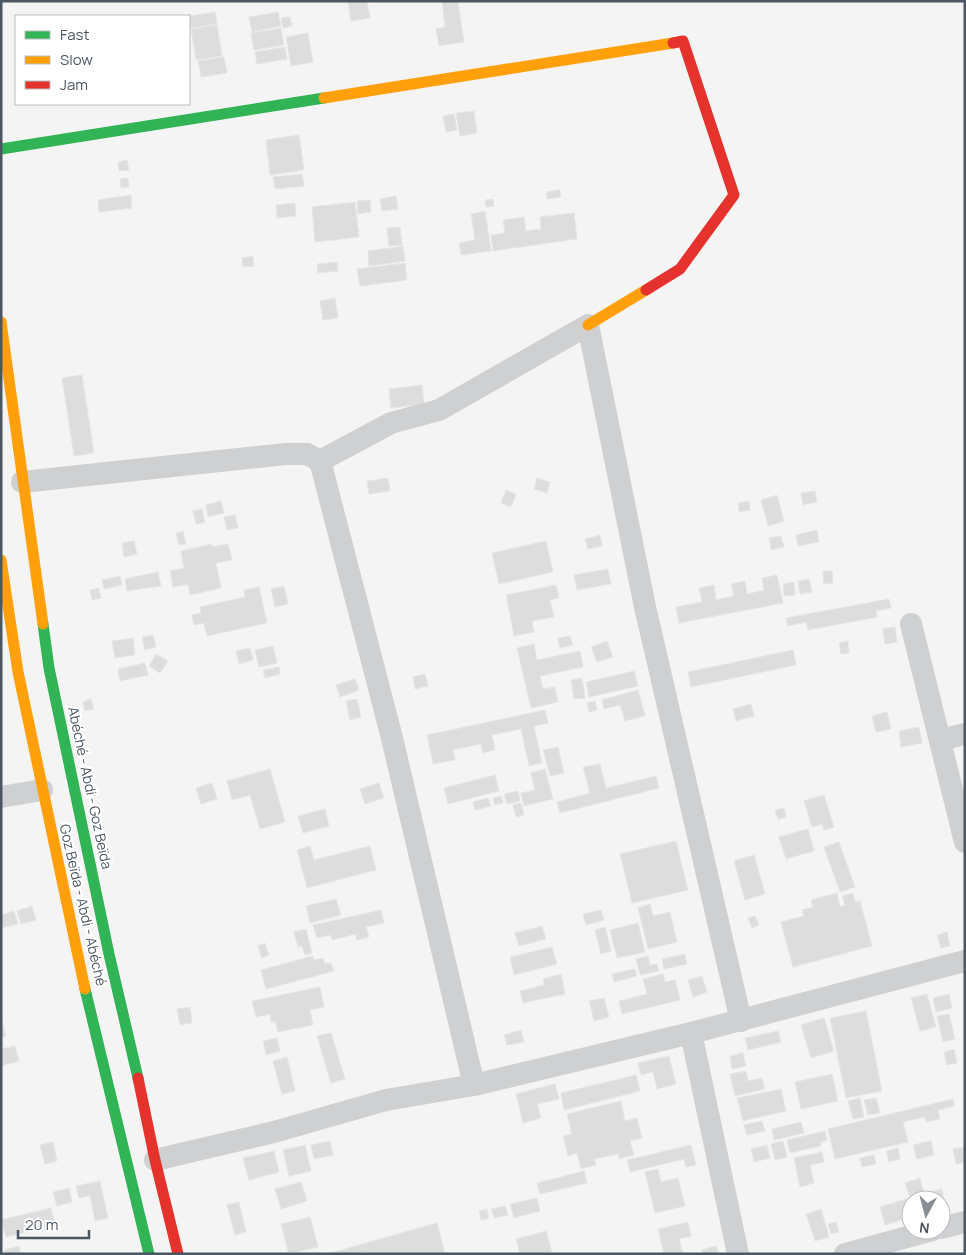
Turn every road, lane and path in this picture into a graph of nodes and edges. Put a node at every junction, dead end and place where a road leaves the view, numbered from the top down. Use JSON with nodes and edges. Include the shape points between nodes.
{"nodes":[{"id":1,"x":1,"y":149,"type":"edge"},
{"id":2,"x":1,"y":322,"type":"edge"},
{"id":3,"x":588,"y":325,"type":"junction"},
{"id":4,"x":320,"y":461,"type":"junction"},
{"id":5,"x":22,"y":482,"type":"junction"},
{"id":6,"x":1,"y":560,"type":"edge"},
{"id":7,"x":911,"y":624,"type":"dead end"},
{"id":8,"x":965,"y":734,"type":"edge"},
{"id":9,"x":940,"y":740,"type":"junction"},
{"id":10,"x":42,"y":790,"type":"junction"},
{"id":11,"x":1,"y":797,"type":"edge"},
{"id":12,"x":965,"y":842,"type":"edge"},
{"id":13,"x":101,"y":956,"type":"junction"},
{"id":14,"x":965,"y":961,"type":"edge"},
{"id":15,"x":79,"y":963,"type":"junction"},
{"id":16,"x":741,"y":1021,"type":"junction"},
{"id":17,"x":691,"y":1034,"type":"junction"},
{"id":18,"x":474,"y":1085,"type":"junction"},
{"id":19,"x":155,"y":1160,"type":"junction"},
{"id":20,"x":965,"y":1222,"type":"edge"},
{"id":21,"x":951,"y":1226,"type":"edge"},
{"id":22,"x":901,"y":1239,"type":"edge"},
{"id":23,"x":149,"y":1254,"type":"edge"},
{"id":24,"x":178,"y":1254,"type":"edge"},
{"id":25,"x":738,"y":1254,"type":"edge"},
{"id":26,"x":845,"y":1254,"type":"edge"}],
"edges":[{"from":1,"to":3,"type":"main road","via":[[683,41],[734,195],[680,270]]},
{"from":2,"to":5,"type":"main road","name":"Abéché - Abdi - Goz Beïda"},
{"from":3,"to":4,"type":"street","via":[[440,410],[391,424]]},
{"from":3,"to":16,"type":"street","via":[[645,607]]},
{"from":4,"to":5,"type":"street","via":[[307,454],[286,454]]},
{"from":4,"to":18,"type":"street","via":[[391,734]]},
{"from":5,"to":13,"type":"main road","name":"Abéché - Abdi - Goz Beïda","via":[[49,668]]},
{"from":6,"to":10,"type":"main road","name":"Goz Beïda - Abdi - Abéché","via":[[18,672]]},
{"from":7,"to":9,"type":"street"},
{"from":8,"to":9,"type":"street"},
{"from":9,"to":12,"type":"street"},
{"from":10,"to":11,"type":"street"},
{"from":10,"to":15,"type":"main road","name":"Goz Beïda - Abdi - Abéché"},
{"from":13,"to":15,"type":"main road"},
{"from":13,"to":19,"type":"main road","name":"Abéché - Abdi - Goz Beïda","via":[[125,1018]]},
{"from":14,"to":16,"type":"street"},
{"from":15,"to":23,"type":"main road","name":"Goz Beïda - Abdi - Abéché"},
{"from":16,"to":17,"type":"street"},
{"from":17,"to":18,"type":"street"},
{"from":17,"to":25,"type":"street"},
{"from":18,"to":19,"type":"street","via":[[386,1100],[274,1132]]},
{"from":19,"to":24,"type":"main road","name":"Abéché - Abdi - Goz Beïda"},
{"from":20,"to":21,"type":"street"},
{"from":22,"to":26,"type":"street"}]}
